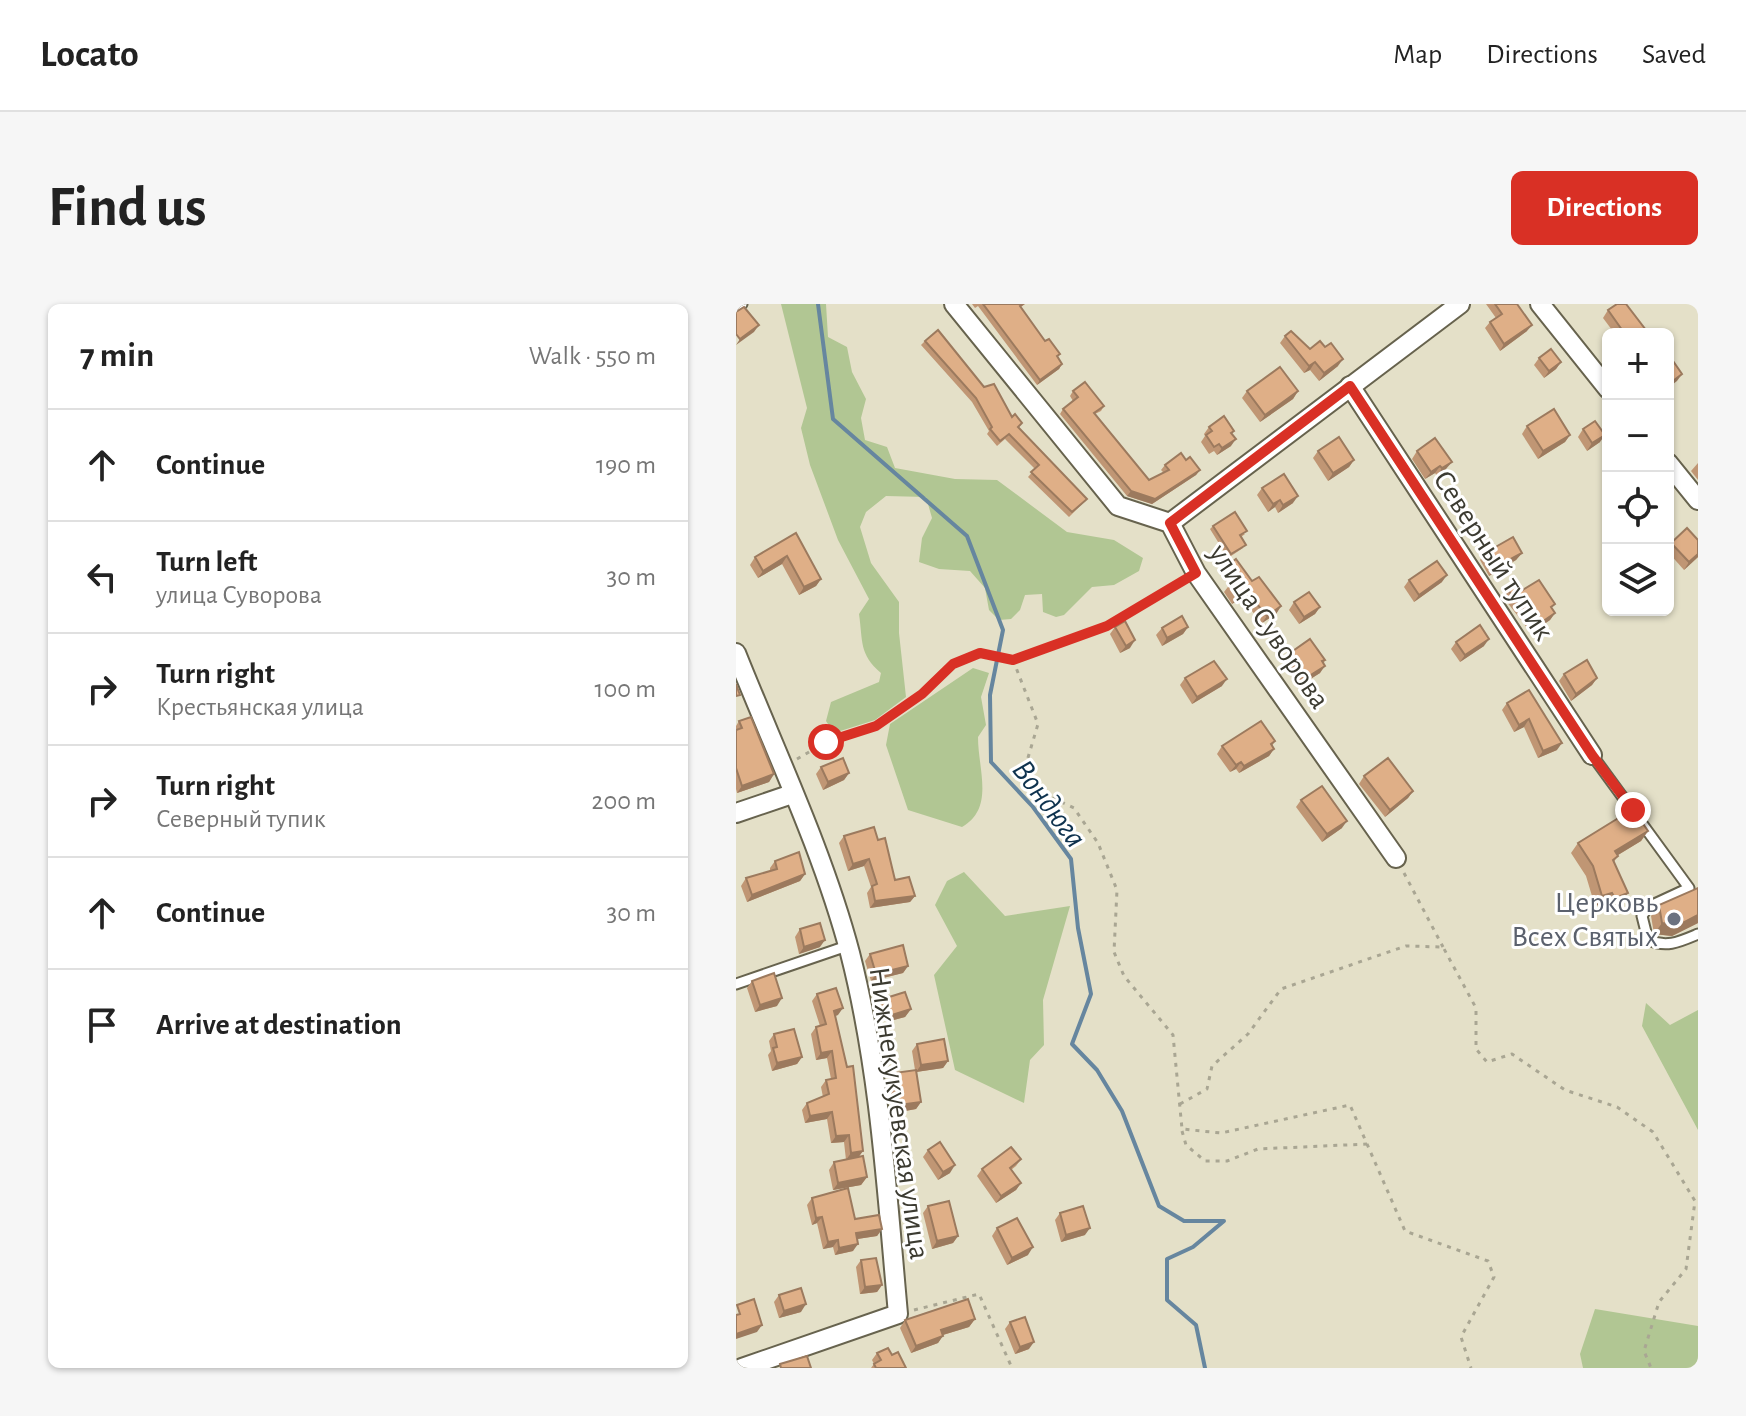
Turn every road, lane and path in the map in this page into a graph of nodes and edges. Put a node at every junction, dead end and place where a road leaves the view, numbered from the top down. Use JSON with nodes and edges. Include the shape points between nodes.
{"nodes":[{"id":1,"x":742,"y":304,"type":"edge"},
{"id":2,"x":954,"y":304,"type":"edge"},
{"id":3,"x":1460,"y":304,"type":"edge"},
{"id":4,"x":1540,"y":304,"type":"edge"},
{"id":5,"x":736,"y":307,"type":"edge"},
{"id":6,"x":1602,"y":382,"type":"edge"},
{"id":7,"x":1350,"y":386,"type":"junction"},
{"id":8,"x":1674,"y":470,"type":"edge"},
{"id":9,"x":1698,"y":500,"type":"edge"},
{"id":10,"x":1170,"y":523,"type":"junction"},
{"id":11,"x":1196,"y":573,"type":"junction"},
{"id":12,"x":736,"y":653,"type":"edge"},
{"id":13,"x":1013,"y":660,"type":"junction"},
{"id":14,"x":740,"y":674,"type":"edge"},
{"id":15,"x":801,"y":755,"type":"dead end"},
{"id":16,"x":1592,"y":755,"type":"joint"},
{"id":17,"x":792,"y":794,"type":"junction"},
{"id":18,"x":736,"y":813,"type":"edge"},
{"id":19,"x":1396,"y":858,"type":"joint"},
{"id":20,"x":1698,"y":934,"type":"edge"},
{"id":21,"x":847,"y":946,"type":"junction"},
{"id":22,"x":1443,"y":947,"type":"junction"},
{"id":23,"x":736,"y":984,"type":"edge"},
{"id":24,"x":1180,"y":1104,"type":"junction"},
{"id":25,"x":1182,"y":1129,"type":"junction"},
{"id":26,"x":1367,"y":1144,"type":"junction"},
{"id":27,"x":898,"y":1314,"type":"junction"},
{"id":28,"x":742,"y":1368,"type":"edge"},
{"id":29,"x":1012,"y":1368,"type":"edge"},
{"id":30,"x":1471,"y":1368,"type":"edge"},
{"id":31,"x":1651,"y":1368,"type":"edge"}],
"edges":[{"from":1,"to":5,"type":"lane"},
{"from":2,"to":10,"type":"street","via":[[1118,506]]},
{"from":3,"to":7,"type":"street"},
{"from":4,"to":6,"type":"street"},
{"from":7,"to":10,"type":"street"},
{"from":7,"to":16,"type":"street","name":"Северный тупик"},
{"from":8,"to":9,"type":"street"},
{"from":10,"to":11,"type":"street","name":"улица Суворова"},
{"from":11,"to":13,"type":"path","via":[[1107,626]]},
{"from":11,"to":19,"type":"street","name":"улица Суворова"},
{"from":12,"to":14,"type":"street","name":"Нижнекукуевская улица"},
{"from":13,"to":15,"type":"path","via":[[980,653],[953,664],[876,726]]},
{"from":13,"to":24,"type":"path","via":[[1038,724],[1027,761],[1027,786],[1074,808],[1098,843],[1117,890],[1114,952],[1124,976],[1173,1035]]},
{"from":14,"to":17,"type":"street","name":"Нижнекукуевская улица"},
{"from":16,"to":20,"type":"lane","via":[[1689,888],[1648,907],[1642,916],[1648,940],[1674,944]]},
{"from":17,"to":18,"type":"street"},
{"from":17,"to":21,"type":"street","name":"Нижнекукуевская улица","via":[[818,854]]},
{"from":19,"to":22,"type":"path"},
{"from":21,"to":23,"type":"lane"},
{"from":21,"to":27,"type":"street","name":"Нижнекукуевская улица","via":[[885,1167]]},
{"from":22,"to":24,"type":"path","via":[[1406,946],[1281,989],[1248,1034],[1212,1066],[1207,1089]]},
{"from":22,"to":31,"type":"path","via":[[1476,1008],[1476,1049],[1487,1062],[1512,1054],[1565,1090],[1617,1107],[1653,1132],[1695,1201],[1686,1269],[1659,1302],[1644,1351]]},
{"from":24,"to":25,"type":"path"},
{"from":25,"to":26,"type":"path","via":[[1186,1145],[1205,1161],[1227,1161],[1258,1149]]},
{"from":25,"to":26,"type":"path","via":[[1221,1133],[1350,1105]]},
{"from":26,"to":30,"type":"path","via":[[1405,1231],[1488,1261],[1494,1277],[1461,1337]]},
{"from":27,"to":28,"type":"street"},
{"from":27,"to":29,"type":"path","via":[[979,1294]]}]}
